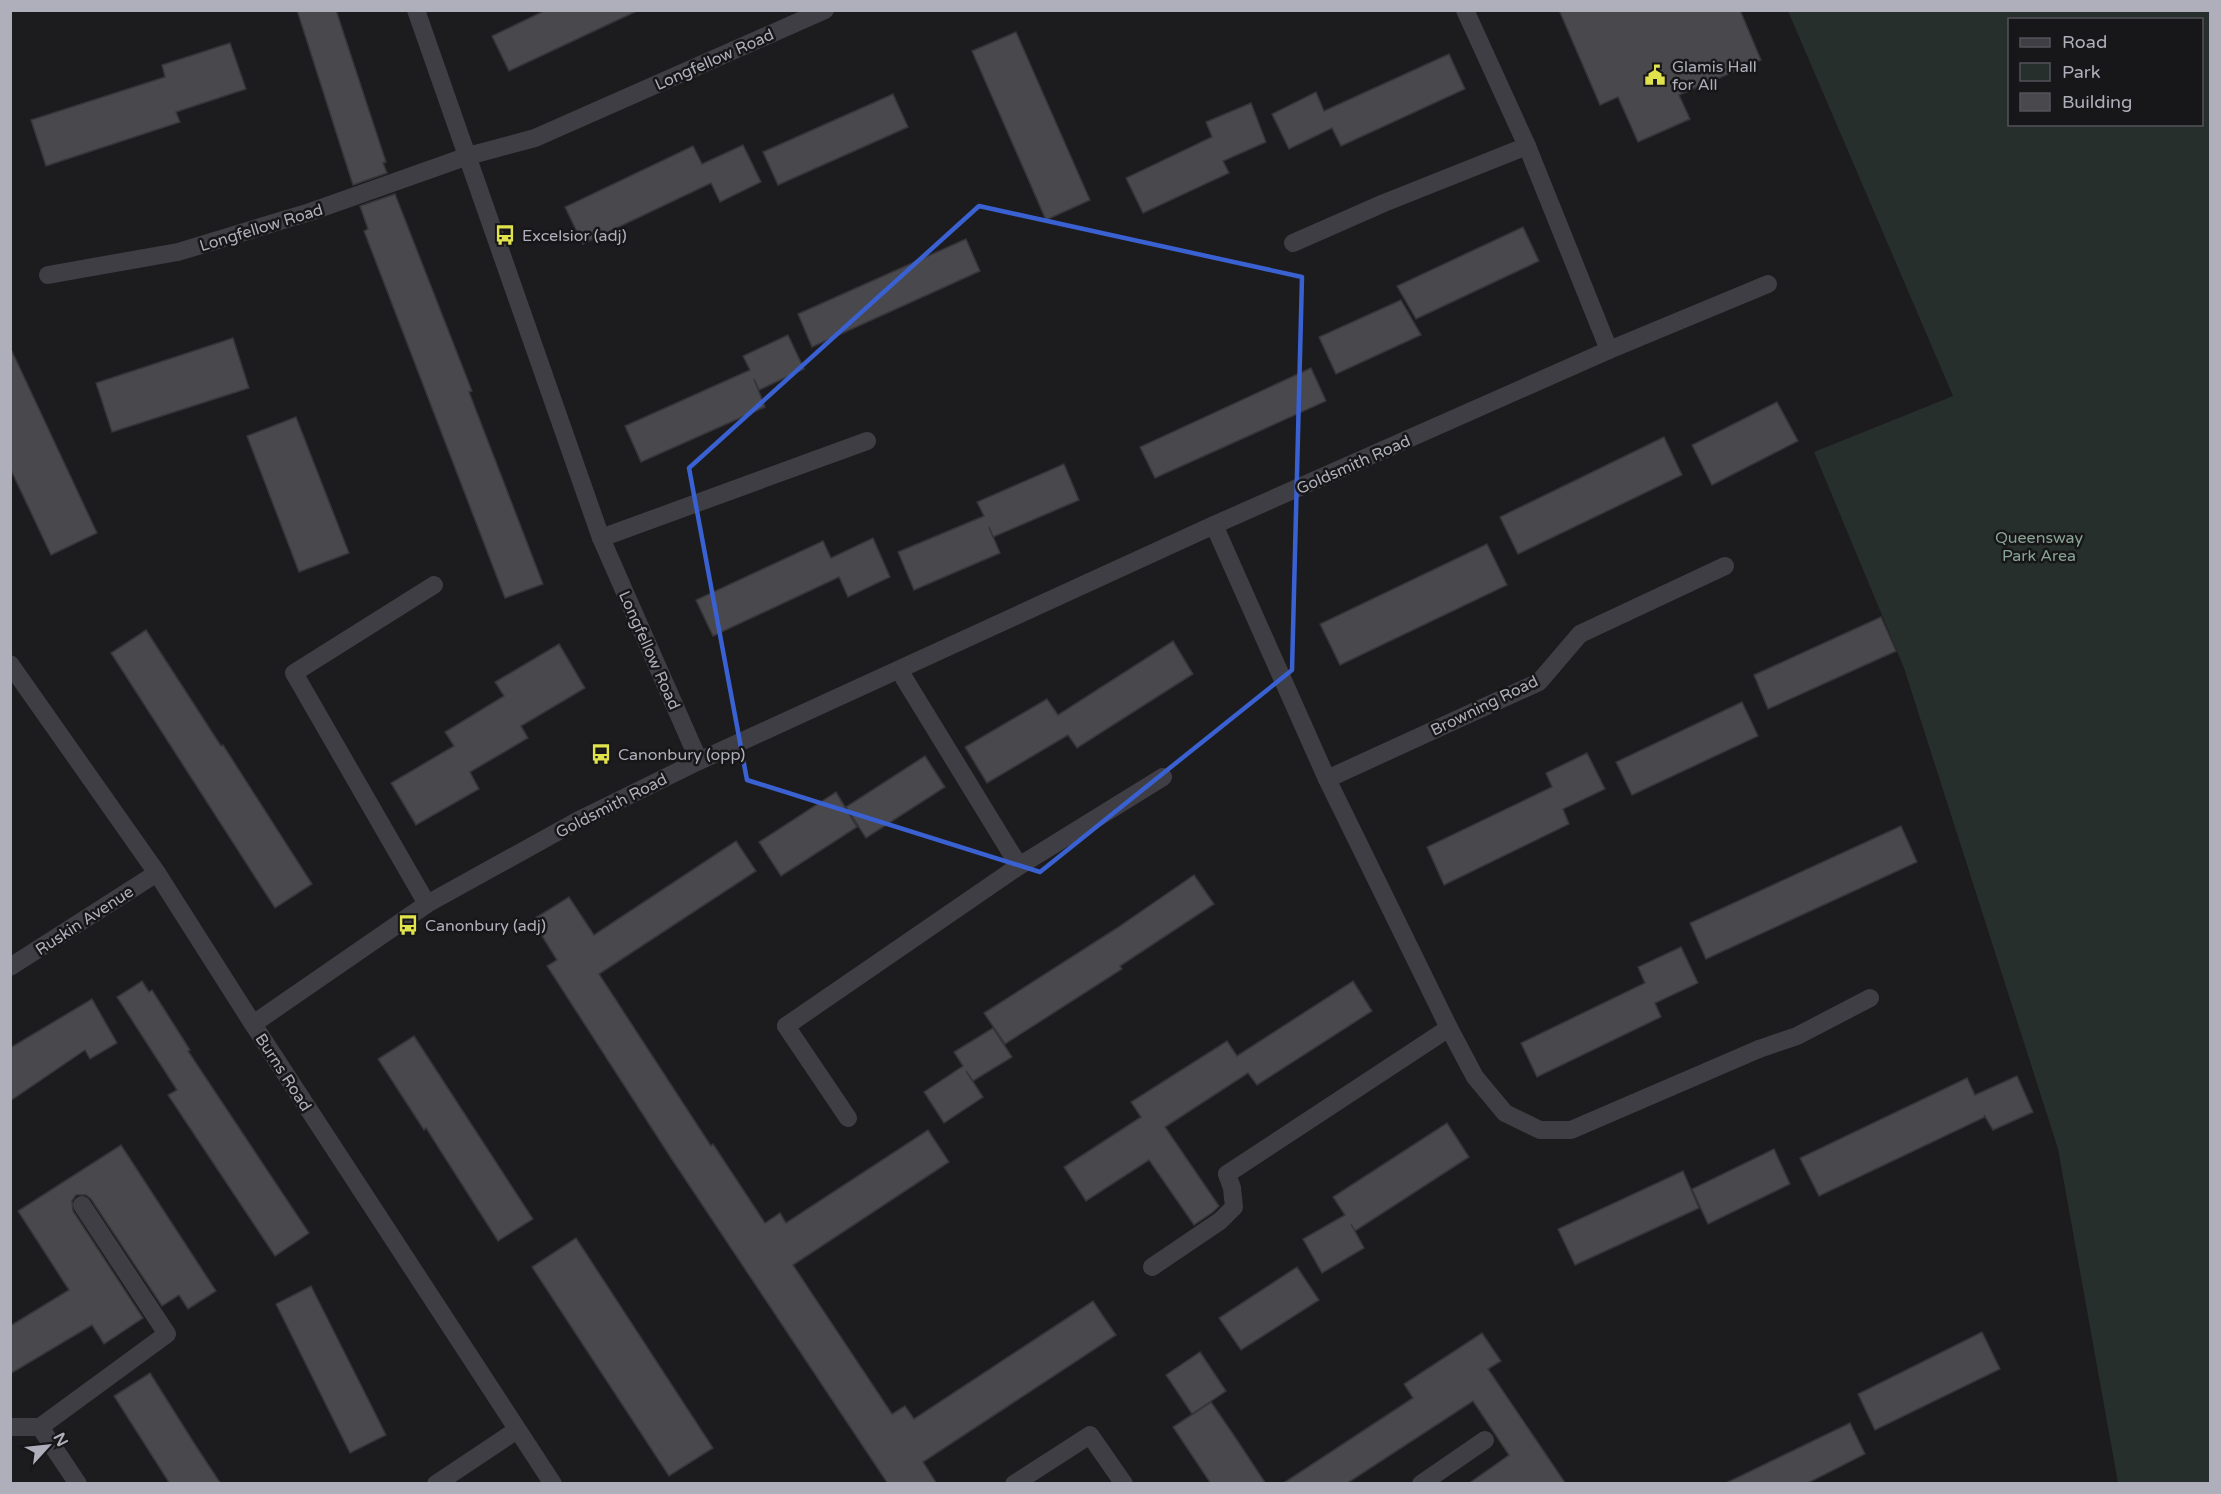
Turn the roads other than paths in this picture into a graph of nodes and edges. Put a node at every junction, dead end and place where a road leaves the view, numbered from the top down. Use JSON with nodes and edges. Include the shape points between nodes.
{"nodes":[{"id":1,"x":416,"y":10,"type":"edge"},
{"id":2,"x":825,"y":10,"type":"edge"},
{"id":3,"x":1465,"y":10,"type":"edge"},
{"id":4,"x":1527,"y":146,"type":"junction"},
{"id":5,"x":468,"y":156,"type":"junction"},
{"id":6,"x":1293,"y":243,"type":"dead end"},
{"id":7,"x":48,"y":275,"type":"dead end"},
{"id":8,"x":1768,"y":284,"type":"dead end"},
{"id":9,"x":1609,"y":350,"type":"junction"},
{"id":10,"x":867,"y":441,"type":"dead end"},
{"id":11,"x":1214,"y":525,"type":"junction"},
{"id":12,"x":601,"y":538,"type":"junction"},
{"id":13,"x":1725,"y":566,"type":"dead end"},
{"id":14,"x":434,"y":585,"type":"dead end"},
{"id":15,"x":10,"y":663,"type":"edge"},
{"id":16,"x":899,"y":670,"type":"junction"},
{"id":17,"x":699,"y":761,"type":"junction"},
{"id":18,"x":1162,"y":777,"type":"dead end"},
{"id":19,"x":1327,"y":779,"type":"junction"},
{"id":20,"x":1019,"y":866,"type":"junction"},
{"id":21,"x":157,"y":873,"type":"junction"},
{"id":22,"x":427,"y":903,"type":"junction"},
{"id":23,"x":10,"y":967,"type":"edge"},
{"id":24,"x":1870,"y":998,"type":"dead end"},
{"id":25,"x":253,"y":1024,"type":"junction"},
{"id":26,"x":1449,"y":1028,"type":"junction"},
{"id":27,"x":848,"y":1118,"type":"dead end"},
{"id":28,"x":82,"y":1206,"type":"dead end"},
{"id":29,"x":1152,"y":1267,"type":"dead end"},
{"id":30,"x":40,"y":1426,"type":"junction"},
{"id":31,"x":10,"y":1427,"type":"edge"},
{"id":32,"x":517,"y":1430,"type":"junction"},
{"id":33,"x":1485,"y":1440,"type":"dead end"},
{"id":34,"x":78,"y":1484,"type":"edge"},
{"id":35,"x":436,"y":1484,"type":"edge"},
{"id":36,"x":553,"y":1484,"type":"edge"},
{"id":37,"x":1014,"y":1484,"type":"edge"},
{"id":38,"x":1124,"y":1484,"type":"edge"},
{"id":39,"x":1421,"y":1484,"type":"edge"}],
"edges":[{"from":1,"to":5,"type":"street","name":"Longfellow Road"},
{"from":2,"to":5,"type":"street","name":"Longfellow Road","via":[[535,138]]},
{"from":3,"to":4,"type":"street"},
{"from":4,"to":6,"type":"street"},
{"from":4,"to":9,"type":"street"},
{"from":5,"to":7,"type":"street","name":"Longfellow Road","via":[[310,212],[178,252]]},
{"from":5,"to":12,"type":"street","name":"Longfellow Road"},
{"from":8,"to":9,"type":"street","name":"Goldsmith Road"},
{"from":9,"to":11,"type":"street","name":"Goldsmith Road"},
{"from":10,"to":12,"type":"street"},
{"from":11,"to":16,"type":"street","name":"Goldsmith Road"},
{"from":11,"to":19,"type":"street"},
{"from":12,"to":17,"type":"street","name":"Longfellow Road"},
{"from":13,"to":19,"type":"street","name":"Browning Road","via":[[1580,634],[1539,682]]},
{"from":14,"to":22,"type":"street","via":[[294,673]]},
{"from":15,"to":21,"type":"street","name":"Burns Road"},
{"from":16,"to":17,"type":"street","name":"Goldsmith Road"},
{"from":16,"to":20,"type":"street"},
{"from":17,"to":22,"type":"street","name":"Goldsmith Road","via":[[577,821]]},
{"from":18,"to":20,"type":"street"},
{"from":19,"to":26,"type":"street"},
{"from":20,"to":27,"type":"street","via":[[786,1026]]},
{"from":21,"to":23,"type":"street","name":"Ruskin Avenue"},
{"from":21,"to":25,"type":"street","name":"Burns Road"},
{"from":22,"to":25,"type":"street","name":"Goldsmith Road"},
{"from":24,"to":26,"type":"street","via":[[1797,1036],[1571,1130],[1540,1130],[1505,1113],[1475,1077]]},
{"from":25,"to":32,"type":"street","name":"Burns Road"},
{"from":26,"to":29,"type":"street","via":[[1227,1174],[1234,1207],[1220,1221]]},
{"from":28,"to":30,"type":"street","via":[[167,1334]]},
{"from":30,"to":31,"type":"street"},
{"from":30,"to":34,"type":"street"},
{"from":32,"to":35,"type":"street"},
{"from":32,"to":36,"type":"street","name":"Burns Road"},
{"from":33,"to":39,"type":"street"},
{"from":37,"to":38,"type":"street","via":[[1090,1435]]}]}
